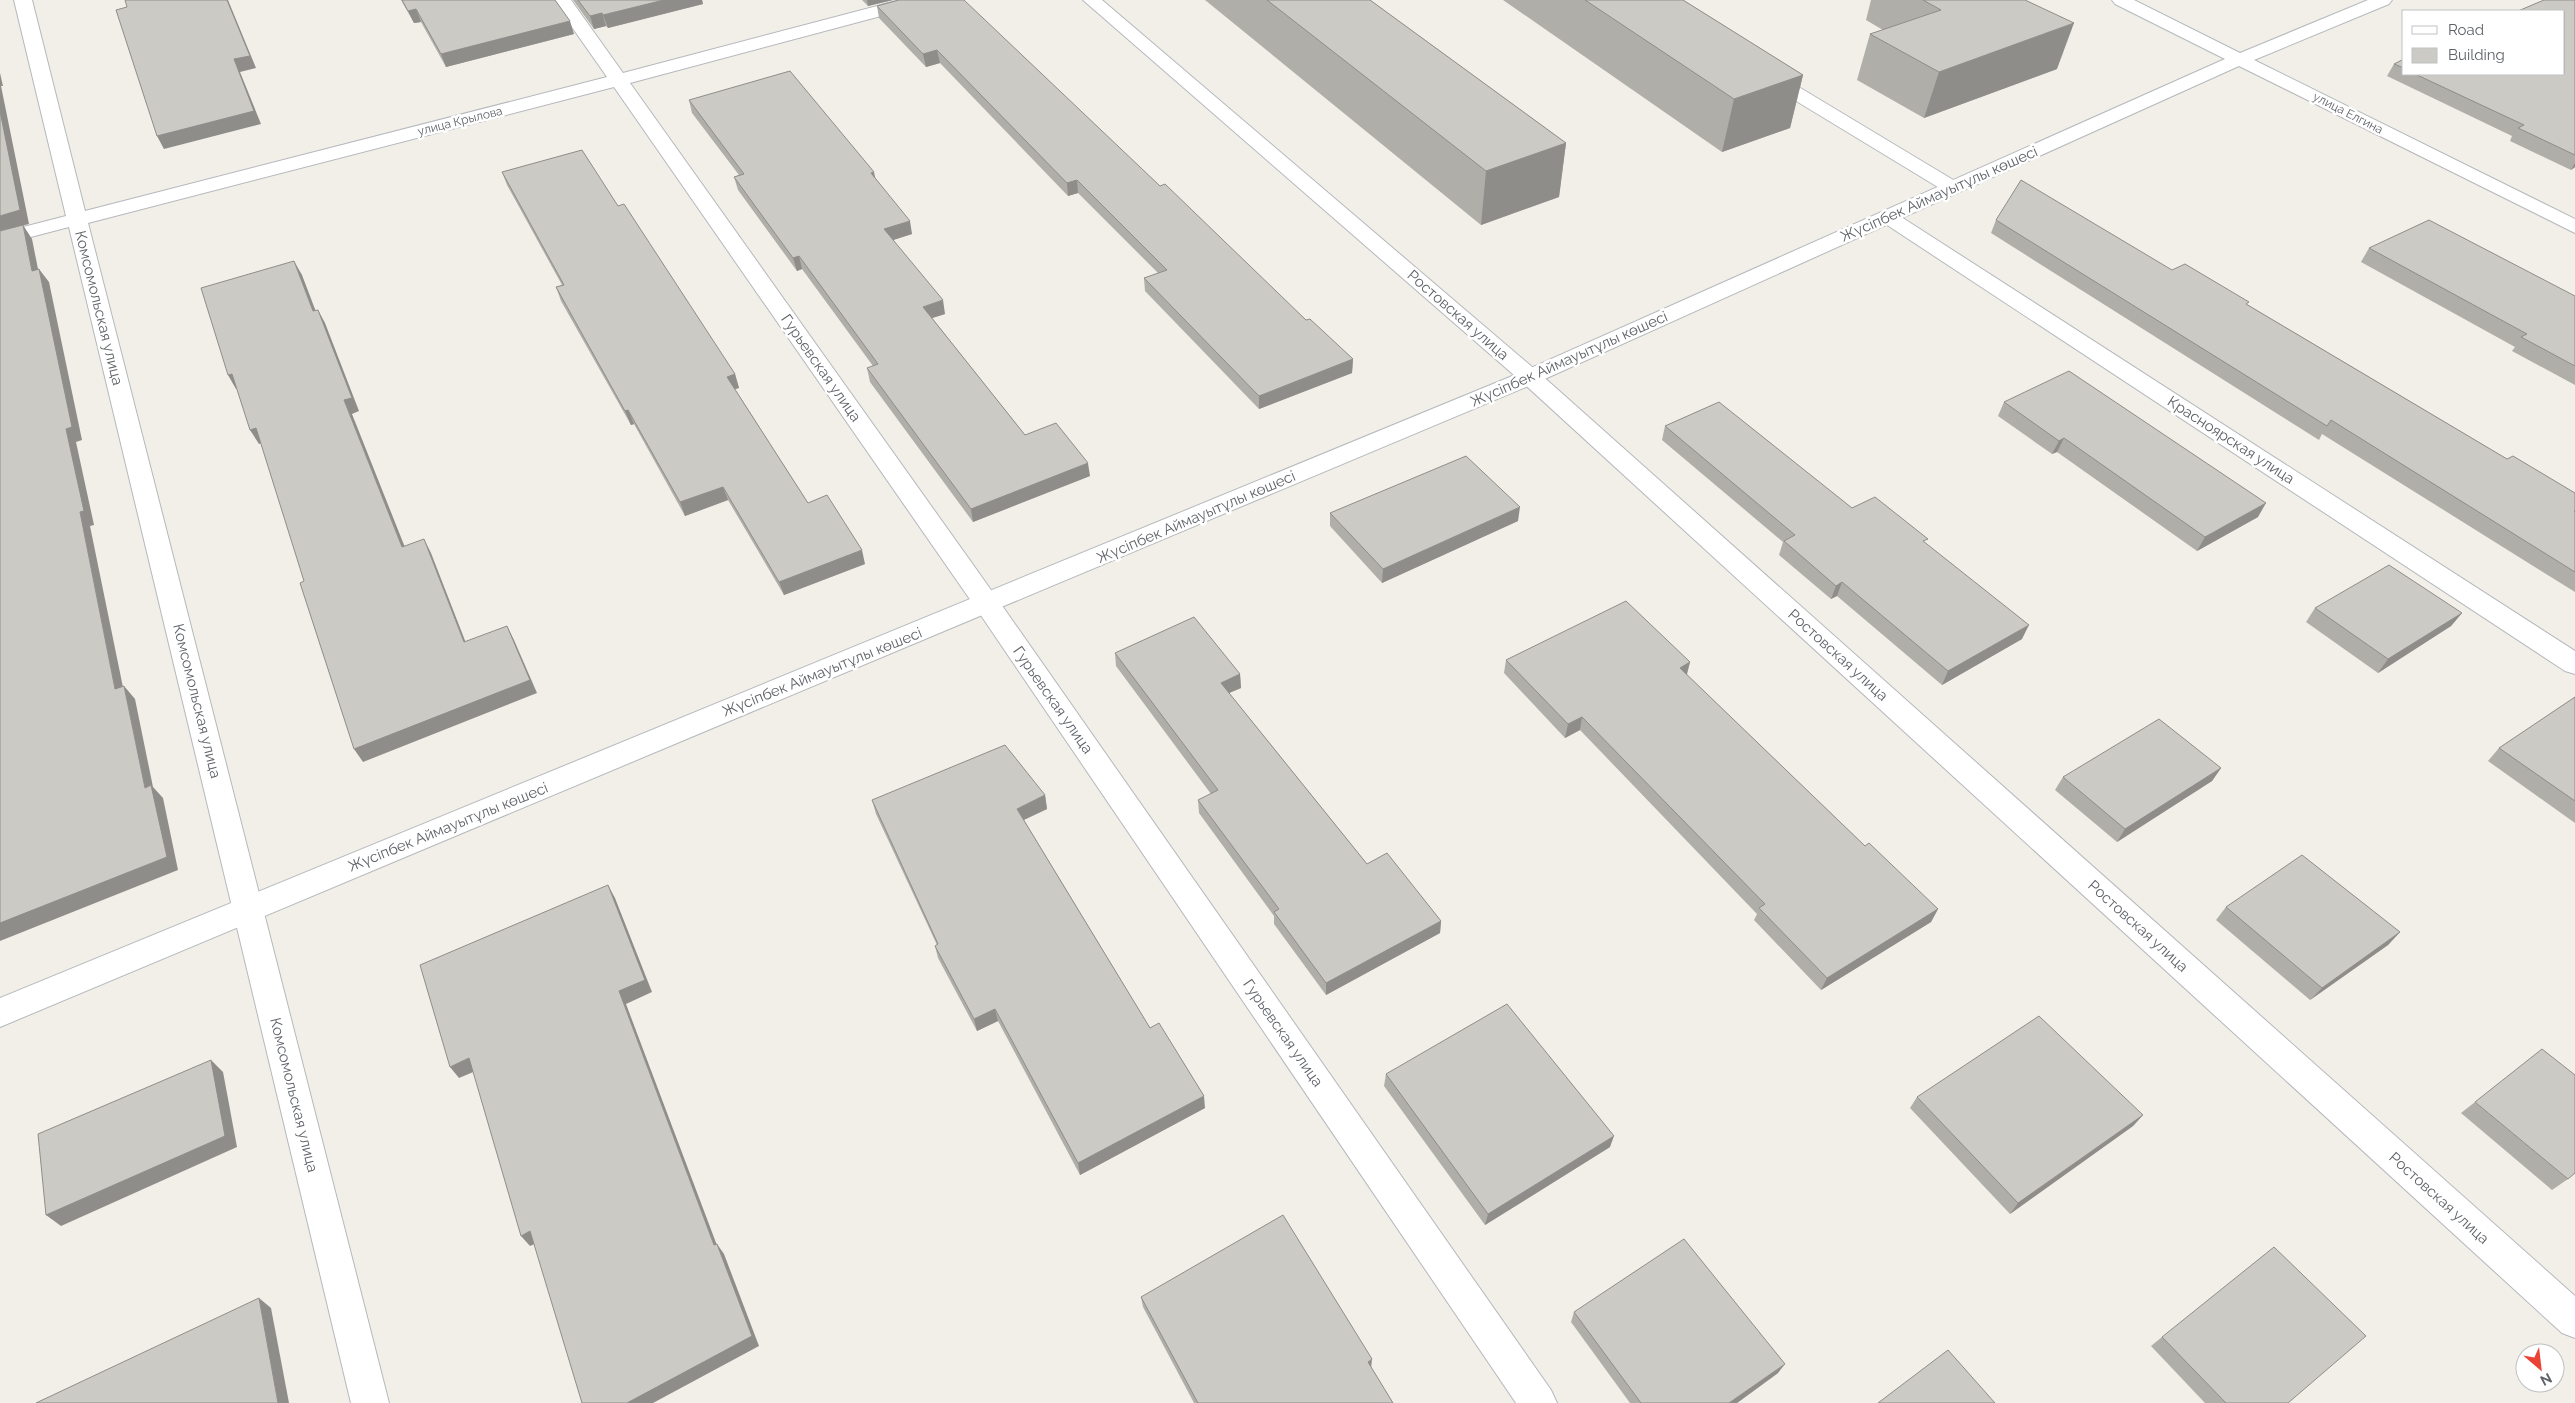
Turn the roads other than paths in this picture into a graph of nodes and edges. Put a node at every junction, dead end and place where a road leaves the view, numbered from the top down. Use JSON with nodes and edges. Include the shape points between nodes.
{"nodes":[{"id":1,"x":23,"y":0,"type":"edge"},
{"id":2,"x":562,"y":0,"type":"edge"},
{"id":3,"x":920,"y":0,"type":"edge"},
{"id":4,"x":1092,"y":0,"type":"edge"},
{"id":5,"x":2121,"y":0,"type":"edge"},
{"id":6,"x":2383,"y":0,"type":"edge"},
{"id":7,"x":2240,"y":59,"type":"junction"},
{"id":8,"x":1750,"y":66,"type":"edge"},
{"id":9,"x":619,"y":80,"type":"junction"},
{"id":10,"x":1953,"y":188,"type":"junction"},
{"id":11,"x":1888,"y":217,"type":"junction"},
{"id":12,"x":77,"y":218,"type":"junction"},
{"id":13,"x":2575,"y":227,"type":"edge"},
{"id":14,"x":0,"y":239,"type":"edge"},
{"id":15,"x":1530,"y":377,"type":"junction"},
{"id":16,"x":987,"y":604,"type":"junction"},
{"id":17,"x":2575,"y":664,"type":"edge"},
{"id":18,"x":248,"y":909,"type":"junction"},
{"id":19,"x":0,"y":1014,"type":"edge"},
{"id":20,"x":2575,"y":1320,"type":"edge"},
{"id":21,"x":370,"y":1403,"type":"edge"},
{"id":22,"x":1538,"y":1403,"type":"edge"}],
"edges":[{"from":1,"to":12,"type":"street","name":"Комсомольская улица"},
{"from":2,"to":9,"type":"street","name":"Гурьевская улица"},
{"from":3,"to":9,"type":"street","name":"улица Крылова"},
{"from":4,"to":15,"type":"street","name":"Ростовская улица"},
{"from":5,"to":7,"type":"street","name":"улица Елгина"},
{"from":6,"to":7,"type":"street","name":"Жүсіпбек Аймауытұлы көшесі"},
{"from":7,"to":10,"type":"street","name":"Жүсіпбек Аймауытұлы көшесі"},
{"from":7,"to":13,"type":"street","name":"улица Елгина"},
{"from":8,"to":10,"type":"street"},
{"from":9,"to":12,"type":"street","name":"улица Крылова"},
{"from":9,"to":16,"type":"street","name":"Гурьевская улица"},
{"from":10,"to":11,"type":"street","name":"Жүсіпбек Аймауытұлы көшесі"},
{"from":11,"to":15,"type":"street","name":"Жүсіпбек Аймауытұлы көшесі"},
{"from":11,"to":17,"type":"street","name":"Красноярская улица"},
{"from":12,"to":14,"type":"street","name":"улица Крылова"},
{"from":12,"to":18,"type":"street","name":"Комсомольская улица"},
{"from":15,"to":16,"type":"street","name":"Жүсіпбек Аймауытұлы көшесі"},
{"from":15,"to":20,"type":"street","name":"Ростовская улица"},
{"from":16,"to":18,"type":"street","name":"Жүсіпбек Аймауытұлы көшесі"},
{"from":16,"to":22,"type":"street","name":"Гурьевская улица"},
{"from":18,"to":19,"type":"street","name":"Жүсіпбек Аймауытұлы көшесі"},
{"from":18,"to":21,"type":"street","name":"Комсомольская улица"}]}
